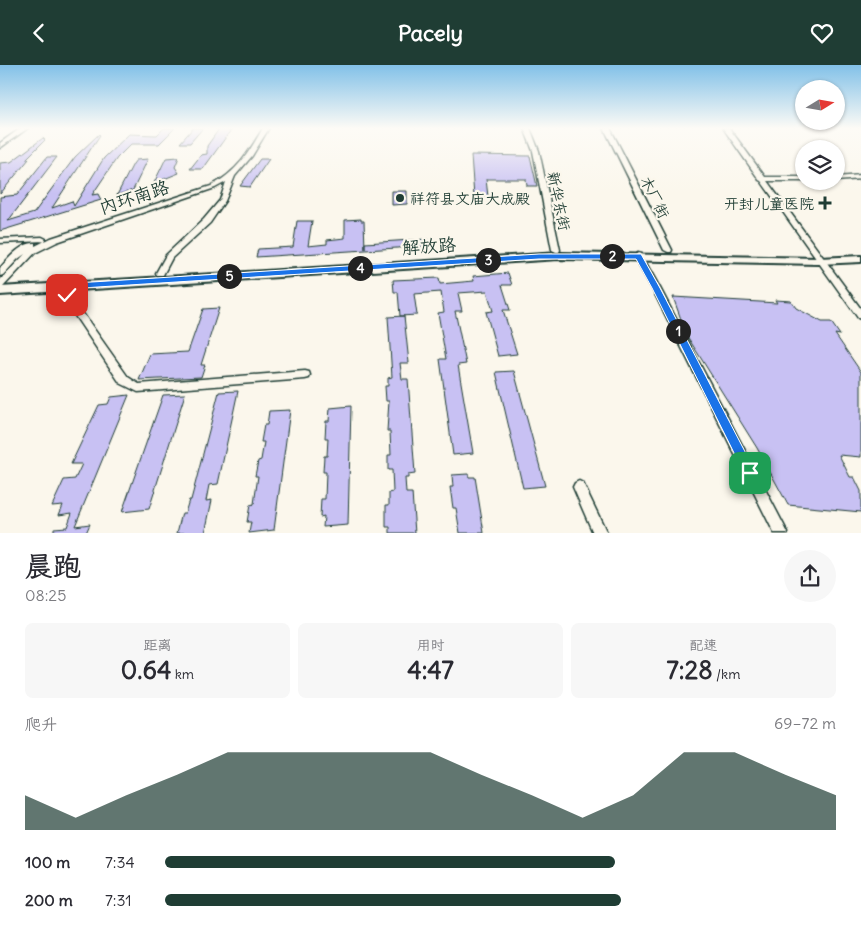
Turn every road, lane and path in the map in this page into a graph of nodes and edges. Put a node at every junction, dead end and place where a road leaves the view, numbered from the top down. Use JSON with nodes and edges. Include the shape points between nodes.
{"nodes":[{"id":1,"x":248,"y":150,"type":"edge"},
{"id":2,"x":253,"y":150,"type":"edge"},
{"id":3,"x":535,"y":150,"type":"edge"},
{"id":4,"x":617,"y":150,"type":"edge"},
{"id":5,"x":741,"y":150,"type":"edge"},
{"id":6,"x":232,"y":176,"type":"junction"},
{"id":7,"x":861,"y":177,"type":"edge"},
{"id":8,"x":845,"y":178,"type":"edge"},
{"id":9,"x":761,"y":179,"type":"junction"},
{"id":10,"x":795,"y":179,"type":"edge"},
{"id":11,"x":42,"y":239,"type":"junction"},
{"id":12,"x":0,"y":241,"type":"edge"},
{"id":13,"x":556,"y":250,"type":"junction"},
{"id":14,"x":668,"y":250,"type":"junction"},
{"id":15,"x":861,"y":251,"type":"edge"},
{"id":16,"x":638,"y":256,"type":"junction"},
{"id":17,"x":817,"y":257,"type":"junction"},
{"id":18,"x":861,"y":259,"type":"edge"},
{"id":19,"x":160,"y":273,"type":"junction"},
{"id":20,"x":0,"y":283,"type":"edge"},
{"id":21,"x":60,"y":287,"type":"junction"},
{"id":22,"x":861,"y":316,"type":"edge"},
{"id":23,"x":305,"y":375,"type":"dead end"},
{"id":24,"x":579,"y":487,"type":"dead end"},
{"id":25,"x":600,"y":533,"type":"edge"},
{"id":26,"x":781,"y":533,"type":"edge"}],
"edges":[{"from":1,"to":11,"type":"street","name":"内环南路","via":[[241,162],[217,180]]},
{"from":2,"to":6,"type":"street","name":"内环南路","via":[[245,164]]},
{"from":3,"to":13,"type":"street","name":"新华东街"},
{"from":4,"to":14,"type":"street","name":"木厂街"},
{"from":5,"to":9,"type":"street"},
{"from":6,"to":19,"type":"street","via":[[223,200],[207,221],[169,257]]},
{"from":6,"to":20,"type":"street","name":"内环南路","via":[[213,187],[47,243],[26,256]]},
{"from":7,"to":8,"type":"street"},
{"from":9,"to":10,"type":"street"},
{"from":9,"to":17,"type":"street"},
{"from":11,"to":12,"type":"street"},
{"from":11,"to":20,"type":"street","name":"内环南路","via":[[16,257]]},
{"from":13,"to":14,"type":"main road","name":"解放路"},
{"from":13,"to":19,"type":"main road","name":"解放路"},
{"from":14,"to":17,"type":"main road","name":"解放路"},
{"from":15,"to":17,"type":"main road","name":"解放路"},
{"from":16,"to":17,"type":"main road","name":"解放路"},
{"from":16,"to":21,"type":"main road","name":"解放路","via":[[539,257]]},
{"from":16,"to":26,"type":"street"},
{"from":17,"to":18,"type":"main road","name":"解放路"},
{"from":17,"to":22,"type":"street"},
{"from":19,"to":20,"type":"main road","name":"解放路"},
{"from":20,"to":21,"type":"main road","name":"解放路"},
{"from":21,"to":23,"type":"street","via":[[124,380],[138,388]]},
{"from":24,"to":25,"type":"street"}]}
